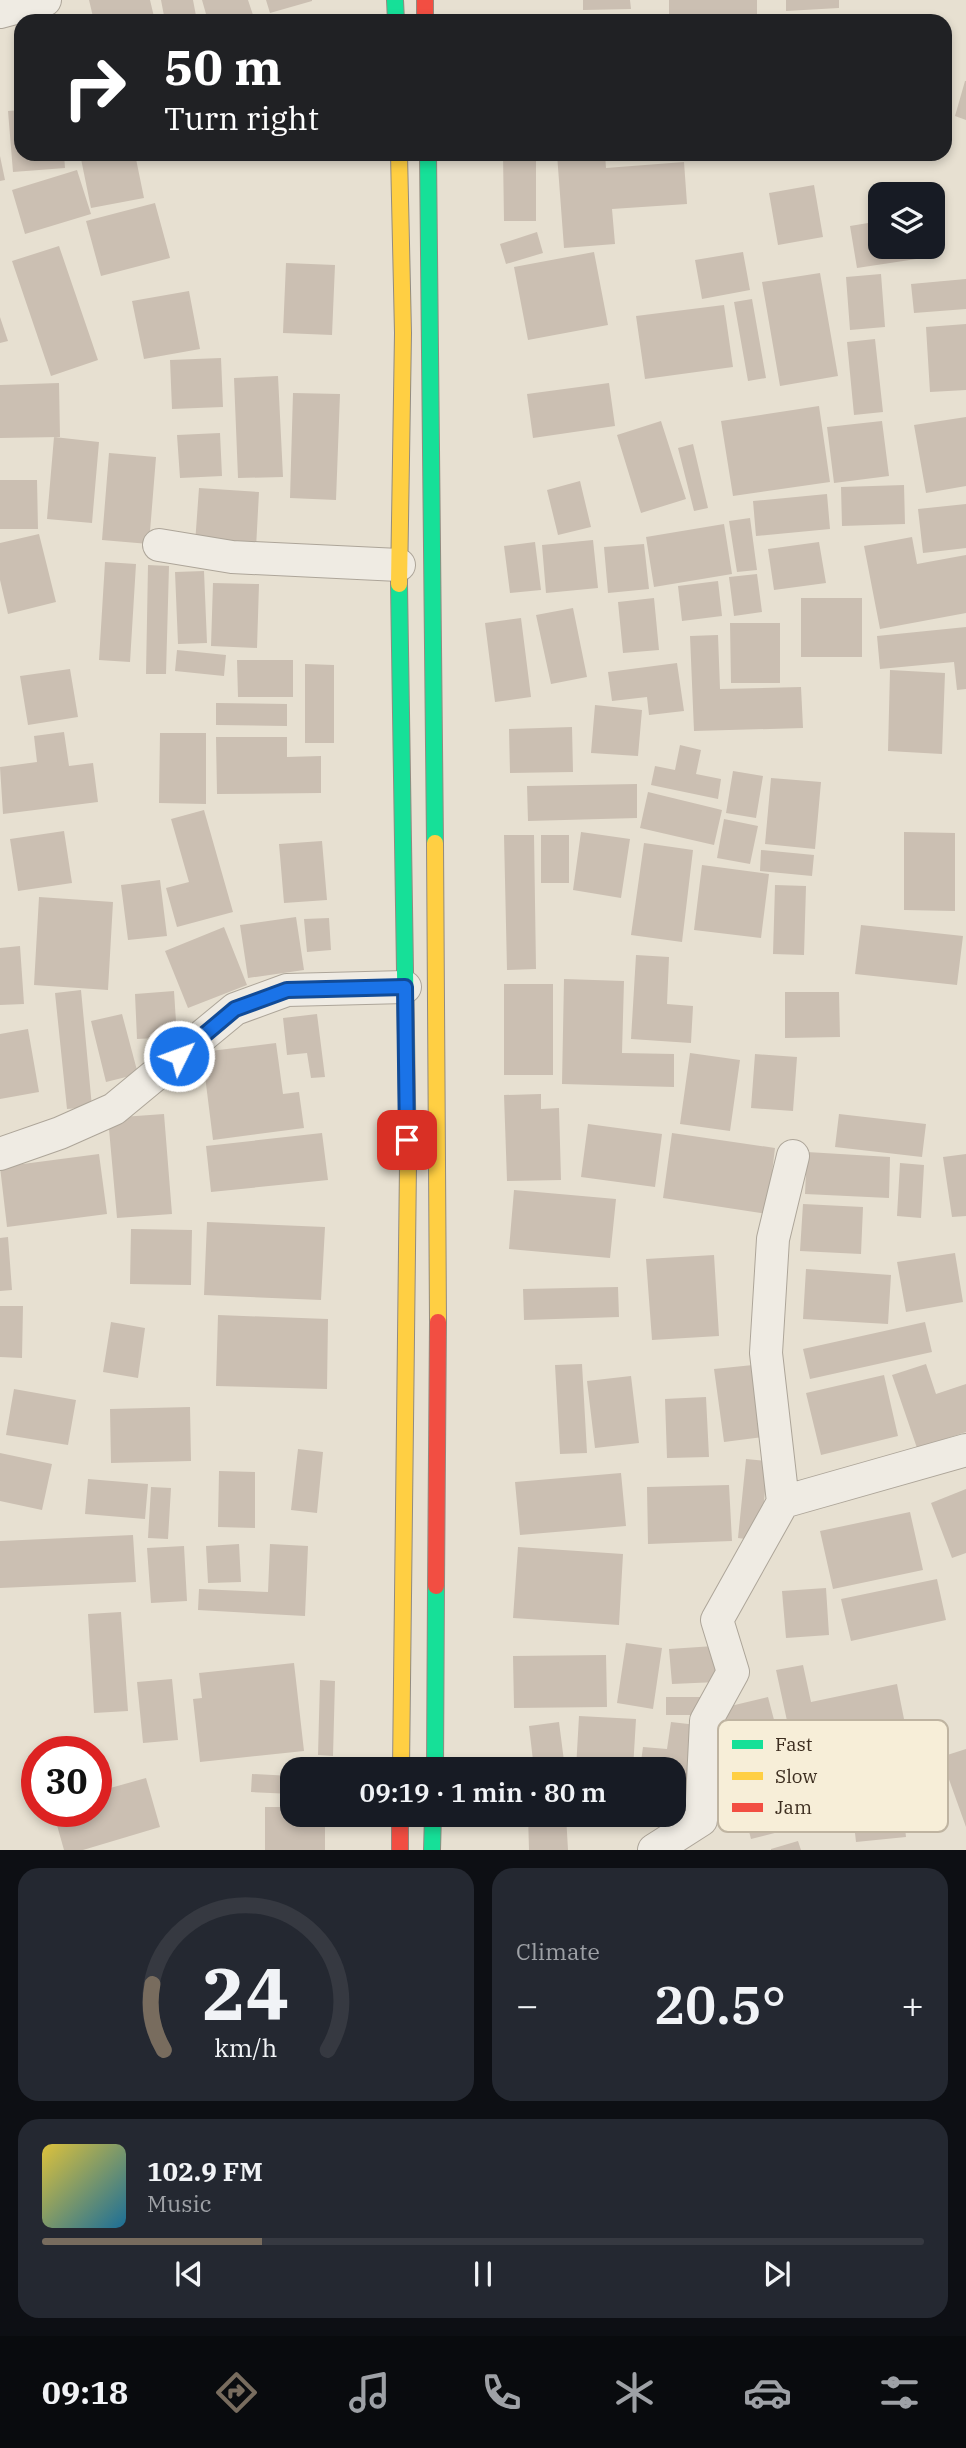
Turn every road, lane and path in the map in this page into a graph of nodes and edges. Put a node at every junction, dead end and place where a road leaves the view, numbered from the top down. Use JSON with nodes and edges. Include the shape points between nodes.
{"nodes":[{"id":1,"x":45,"y":0,"type":"edge"},
{"id":2,"x":0,"y":12,"type":"edge"},
{"id":3,"x":399,"y":161,"type":"edge"},
{"id":4,"x":428,"y":161,"type":"edge"},
{"id":5,"x":159,"y":545,"type":"dead end"},
{"id":6,"x":399,"y":565,"type":"junction"},
{"id":7,"x":405,"y":987,"type":"junction"},
{"id":8,"x":0,"y":1154,"type":"edge"},
{"id":9,"x":793,"y":1156,"type":"dead end"},
{"id":10,"x":966,"y":1450,"type":"edge"},
{"id":11,"x":783,"y":1503,"type":"junction"},
{"id":12,"x":401,"y":1757,"type":"edge"},
{"id":13,"x":435,"y":1757,"type":"edge"},
{"id":14,"x":400,"y":1827,"type":"edge"},
{"id":15,"x":433,"y":1827,"type":"edge"},
{"id":16,"x":400,"y":1850,"type":"edge"},
{"id":17,"x":432,"y":1850,"type":"edge"},
{"id":18,"x":654,"y":1850,"type":"edge"}],
"edges":[{"from":1,"to":2,"type":"street"},
{"from":3,"to":6,"type":"main road","via":[[403,333]]},
{"from":4,"to":13,"type":"main road","via":[[439,1248]]},
{"from":5,"to":6,"type":"street","via":[[232,557]]},
{"from":6,"to":7,"type":"main road"},
{"from":7,"to":8,"type":"street","via":[[287,990],[235,1009],[114,1108]]},
{"from":7,"to":12,"type":"main road","via":[[409,1242]]},
{"from":9,"to":11,"type":"street","via":[[773,1239],[766,1353]]},
{"from":10,"to":11,"type":"street"},
{"from":11,"to":18,"type":"street","via":[[717,1620],[733,1672],[706,1721],[701,1821]]},
{"from":14,"to":16,"type":"main road"},
{"from":15,"to":17,"type":"main road"}]}
